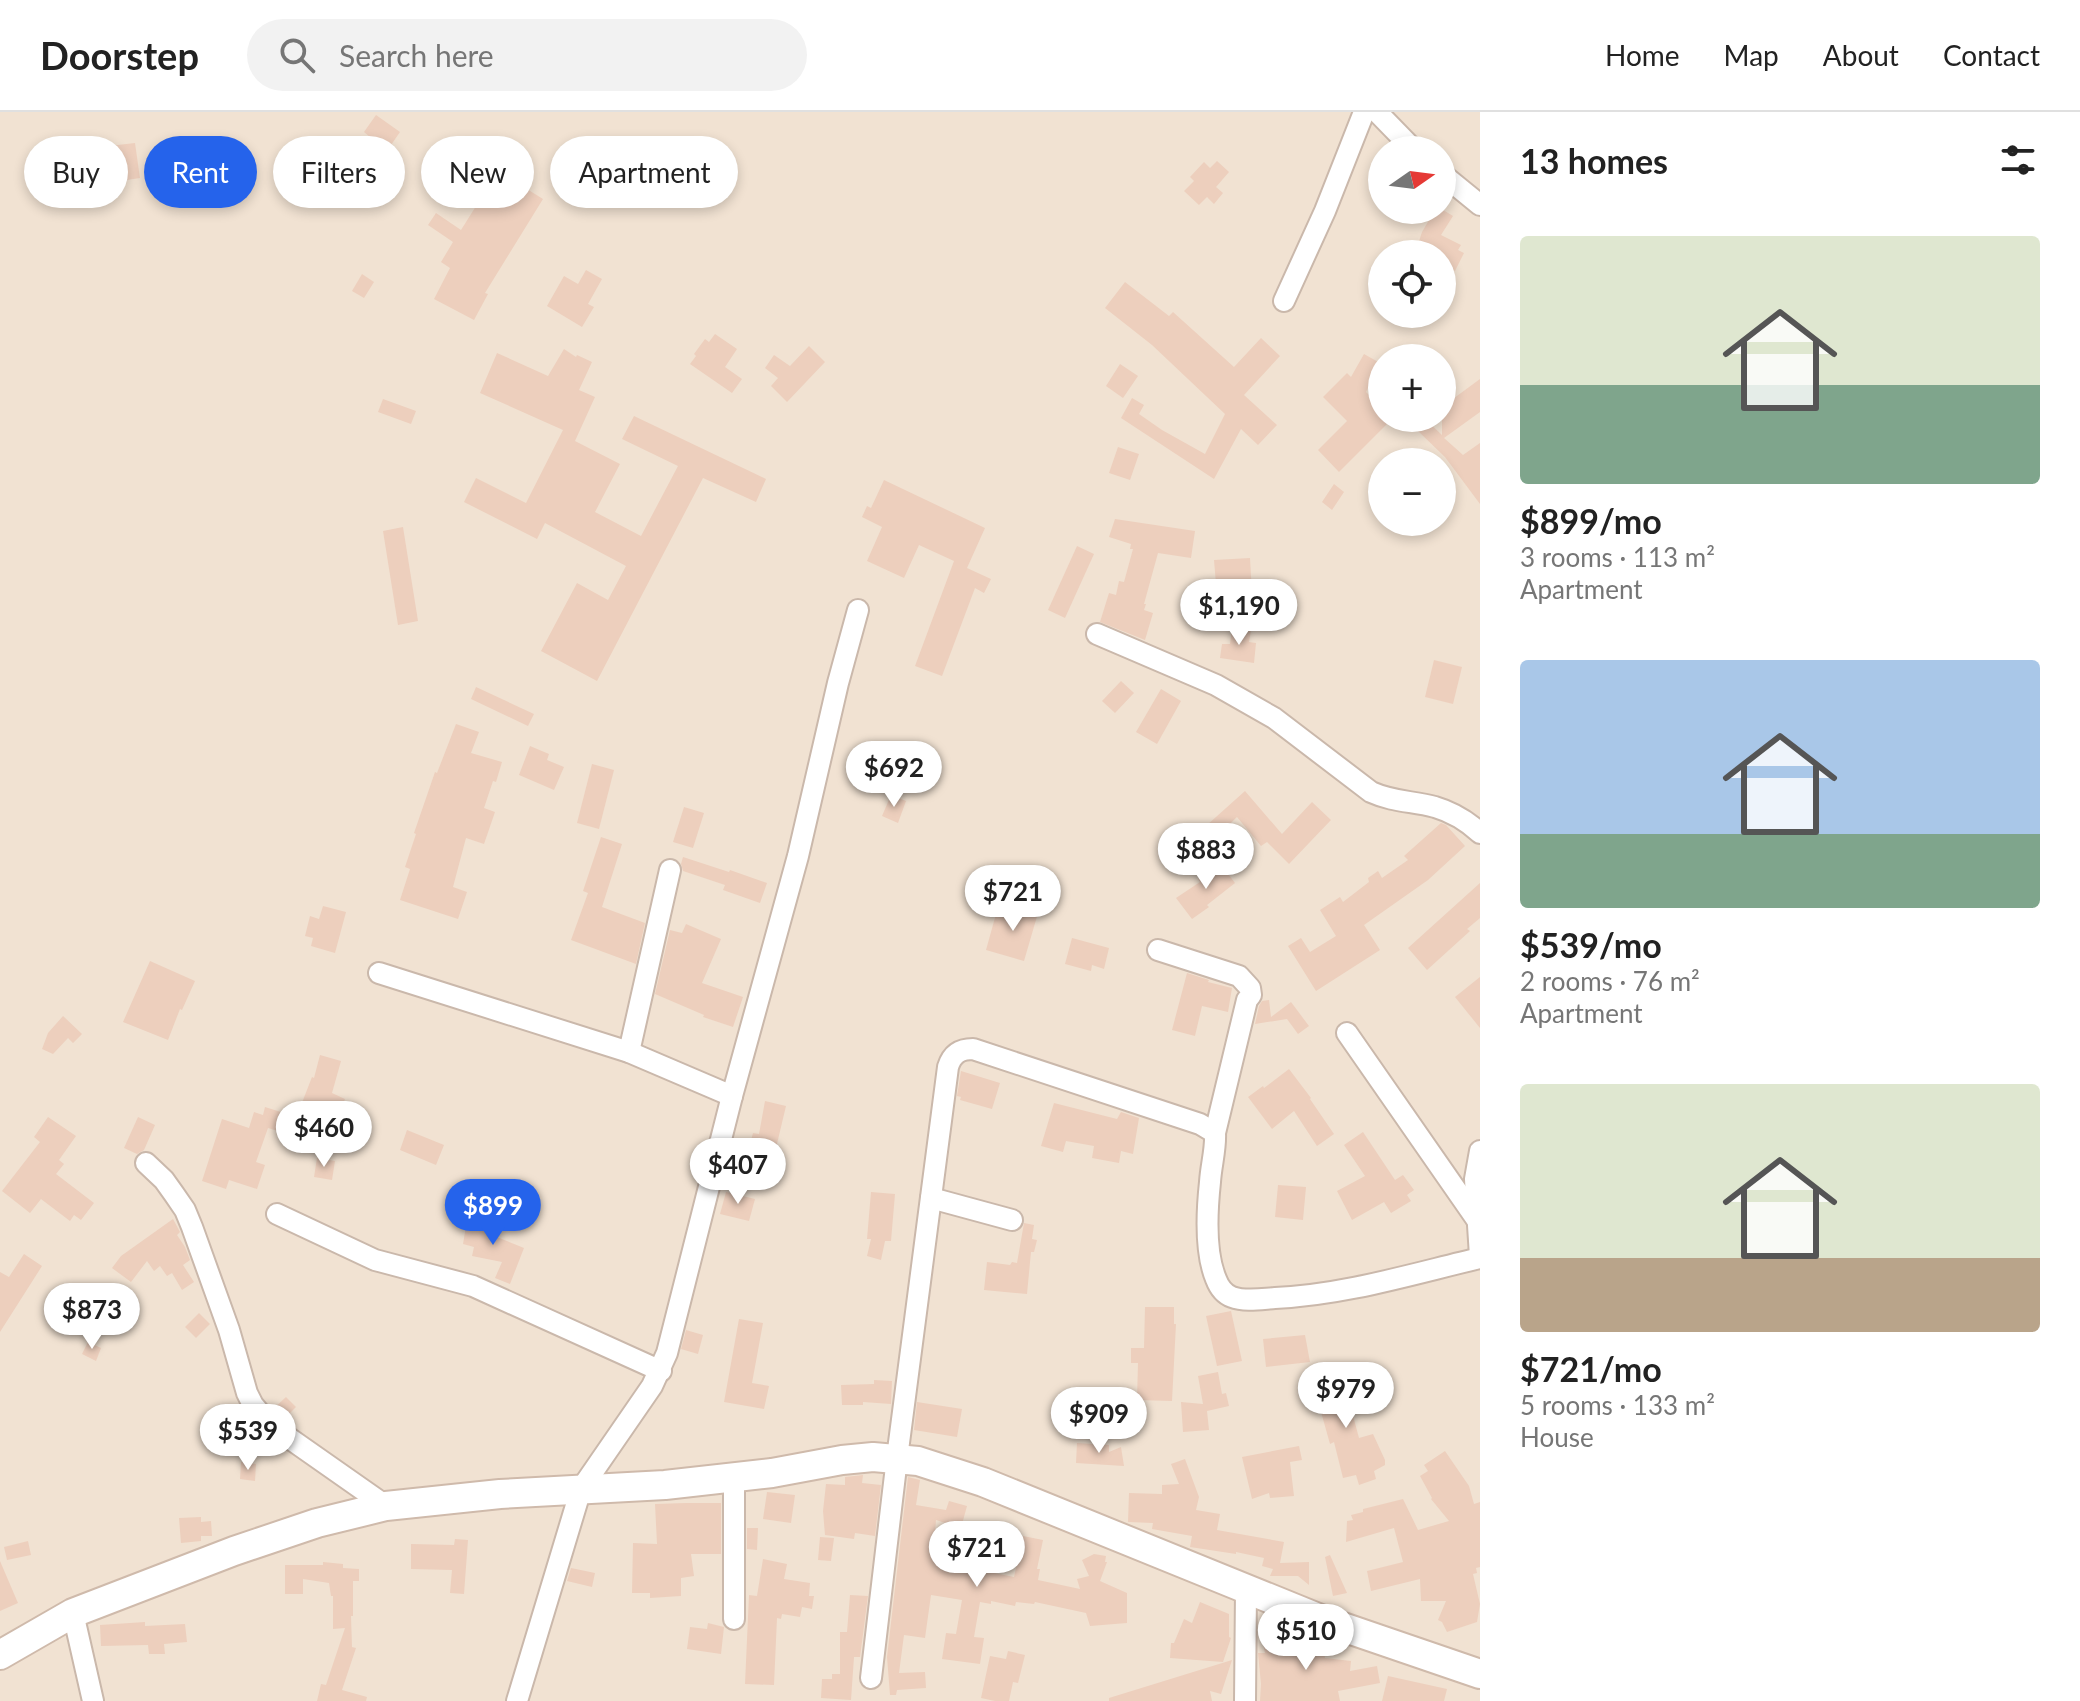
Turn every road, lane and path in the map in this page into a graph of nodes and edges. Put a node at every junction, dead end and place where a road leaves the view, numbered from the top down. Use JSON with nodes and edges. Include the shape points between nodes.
{"nodes":[{"id":1,"x":1364,"y":112,"type":"edge"},
{"id":2,"x":1377,"y":112,"type":"edge"},
{"id":3,"x":1400,"y":136,"type":"edge"},
{"id":4,"x":1456,"y":185,"type":"edge"},
{"id":5,"x":1480,"y":205,"type":"edge"},
{"id":6,"x":1284,"y":301,"type":"dead end"},
{"id":7,"x":858,"y":610,"type":"dead end"},
{"id":8,"x":1097,"y":634,"type":"dead end"},
{"id":9,"x":1480,"y":833,"type":"edge"},
{"id":10,"x":670,"y":870,"type":"dead end"},
{"id":11,"x":1158,"y":950,"type":"dead end"},
{"id":12,"x":379,"y":973,"type":"dead end"},
{"id":13,"x":1347,"y":1033,"type":"dead end"},
{"id":14,"x":629,"y":1052,"type":"junction"},
{"id":15,"x":732,"y":1096,"type":"junction"},
{"id":16,"x":1215,"y":1133,"type":"junction"},
{"id":17,"x":1480,"y":1151,"type":"edge"},
{"id":18,"x":146,"y":1163,"type":"dead end"},
{"id":19,"x":931,"y":1198,"type":"junction"},
{"id":20,"x":277,"y":1214,"type":"dead end"},
{"id":21,"x":1012,"y":1220,"type":"dead end"},
{"id":22,"x":1477,"y":1220,"type":"junction"},
{"id":23,"x":1480,"y":1257,"type":"edge"},
{"id":24,"x":661,"y":1371,"type":"junction"},
{"id":25,"x":897,"y":1458,"type":"junction"},
{"id":26,"x":734,"y":1477,"type":"junction"},
{"id":27,"x":581,"y":1489,"type":"junction"},
{"id":28,"x":386,"y":1506,"type":"junction"},
{"id":29,"x":1246,"y":1590,"type":"junction"},
{"id":30,"x":73,"y":1613,"type":"junction"},
{"id":31,"x":734,"y":1619,"type":"dead end"},
{"id":32,"x":0,"y":1655,"type":"edge"},
{"id":33,"x":1480,"y":1674,"type":"edge"},
{"id":34,"x":871,"y":1678,"type":"dead end"},
{"id":35,"x":93,"y":1701,"type":"edge"},
{"id":36,"x":517,"y":1701,"type":"edge"},
{"id":37,"x":1245,"y":1701,"type":"edge"}],
"edges":[{"from":1,"to":6,"type":"street"},
{"from":2,"to":3,"type":"street"},
{"from":4,"to":5,"type":"street"},
{"from":7,"to":15,"type":"street"},
{"from":8,"to":9,"type":"street","via":[[1227,691],[1274,718],[1371,792],[1456,815]]},
{"from":10,"to":14,"type":"street"},
{"from":11,"to":16,"type":"street","via":[[1239,976],[1250,988]]},
{"from":12,"to":14,"type":"street"},
{"from":13,"to":22,"type":"street"},
{"from":14,"to":15,"type":"street"},
{"from":15,"to":24,"type":"street"},
{"from":16,"to":19,"type":"street","via":[[965,1049],[956,1052],[948,1067]]},
{"from":16,"to":23,"type":"street","via":[[1208,1232],[1212,1268],[1230,1297],[1323,1293]]},
{"from":17,"to":22,"type":"street"},
{"from":18,"to":28,"type":"street","via":[[185,1210],[253,1405],[269,1424]]},
{"from":19,"to":21,"type":"street"},
{"from":19,"to":25,"type":"street"},
{"from":20,"to":24,"type":"street","via":[[375,1260],[473,1286]]},
{"from":22,"to":23,"type":"street"},
{"from":24,"to":27,"type":"street"},
{"from":25,"to":26,"type":"street","via":[[842,1460]]},
{"from":25,"to":29,"type":"street","via":[[983,1482]]},
{"from":25,"to":34,"type":"street"},
{"from":26,"to":27,"type":"street"},
{"from":26,"to":31,"type":"street"},
{"from":27,"to":28,"type":"street"},
{"from":27,"to":36,"type":"street"},
{"from":28,"to":30,"type":"street","via":[[234,1551]]},
{"from":29,"to":33,"type":"street"},
{"from":29,"to":37,"type":"street"},
{"from":30,"to":32,"type":"street"},
{"from":30,"to":35,"type":"street"}]}
